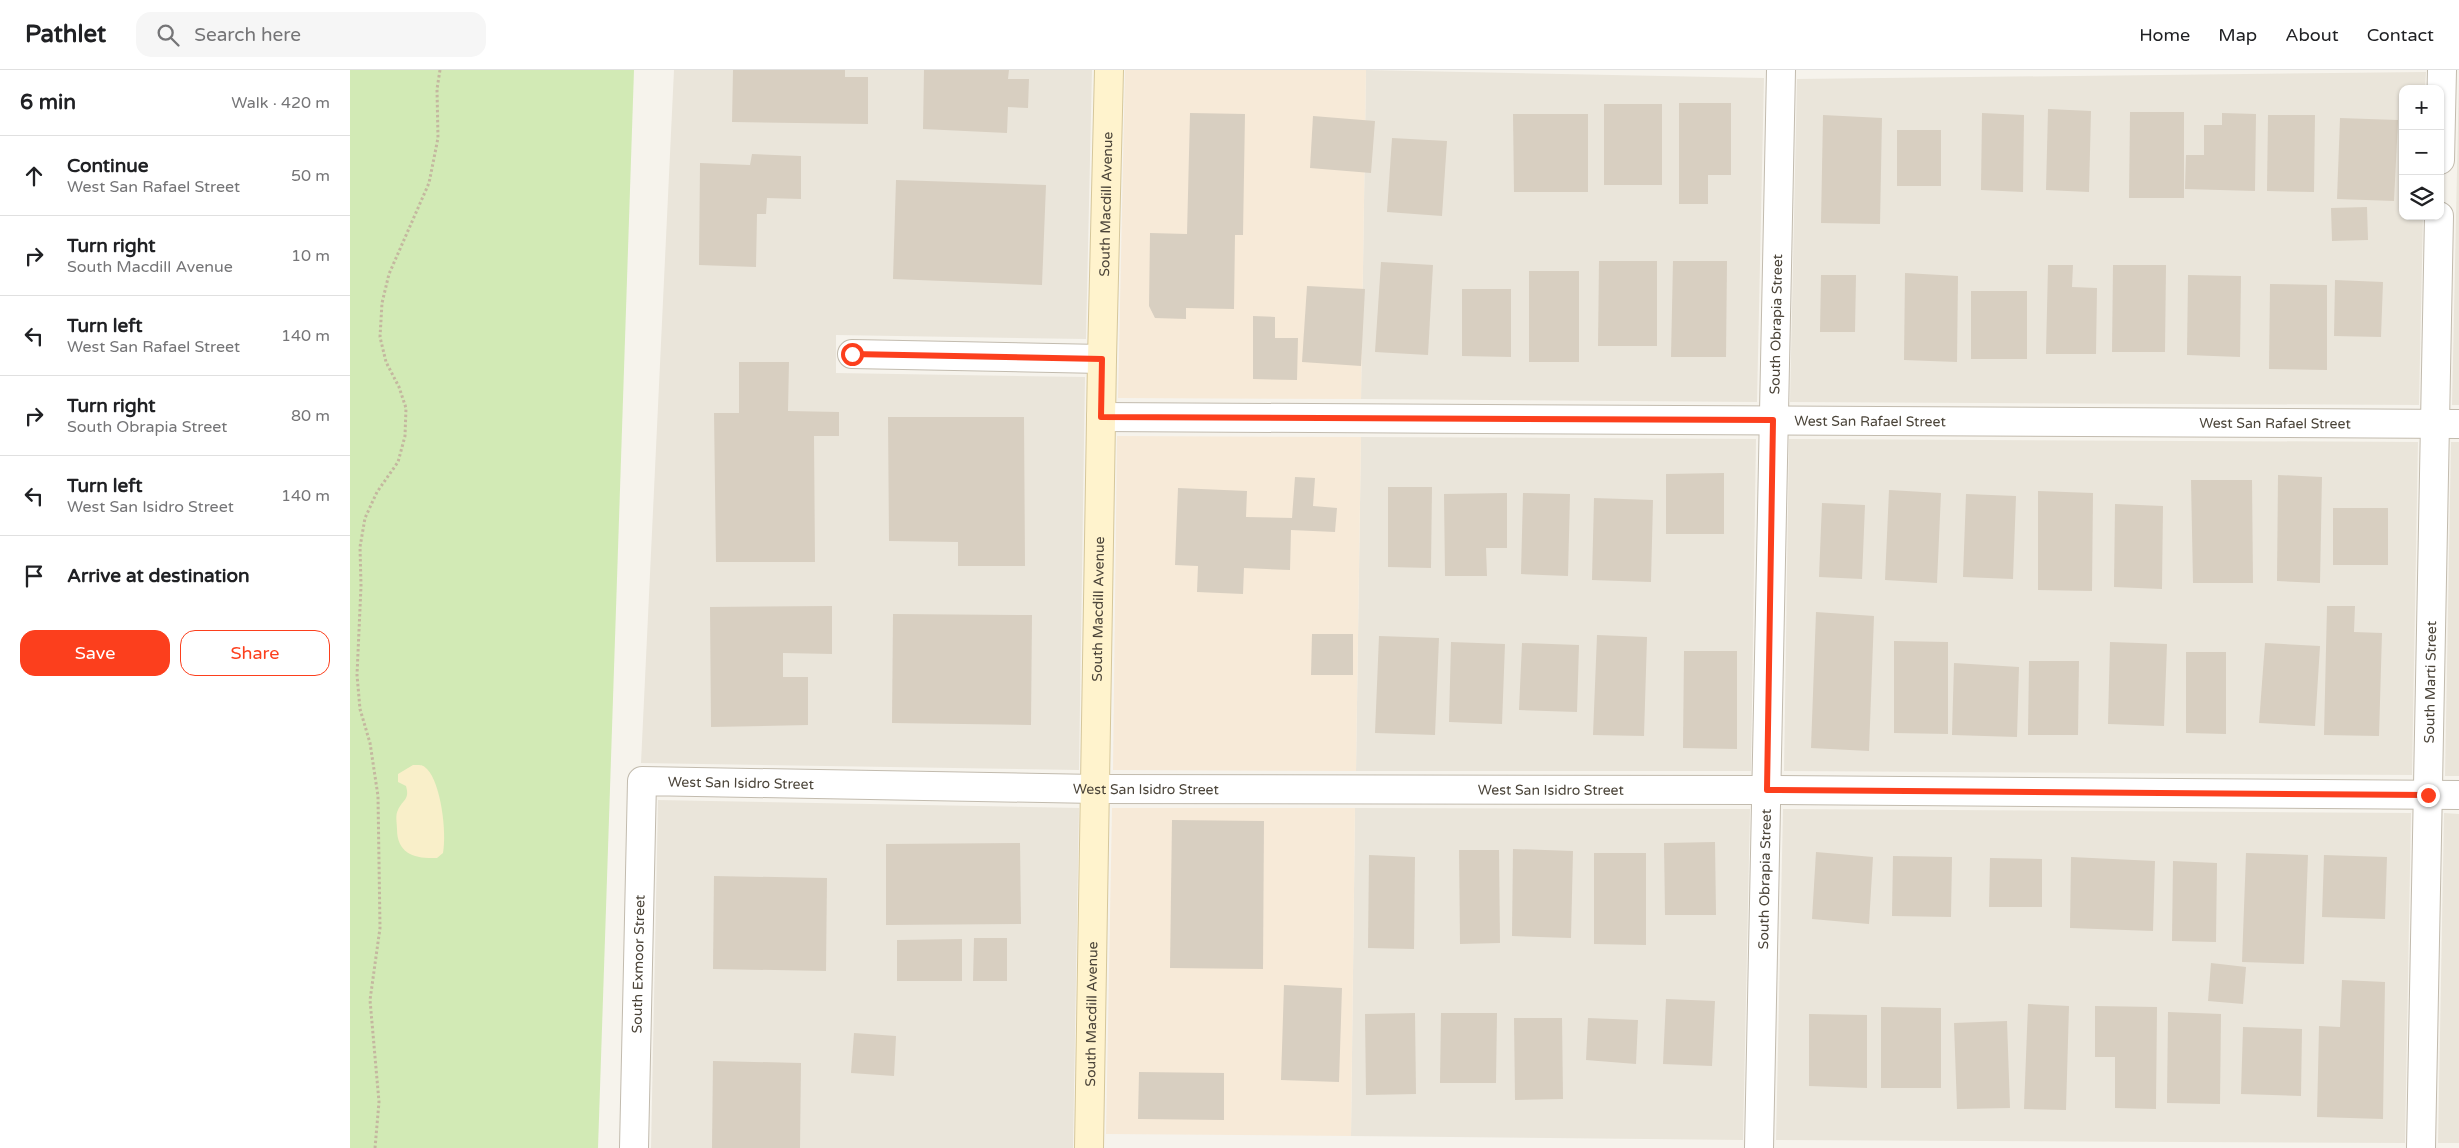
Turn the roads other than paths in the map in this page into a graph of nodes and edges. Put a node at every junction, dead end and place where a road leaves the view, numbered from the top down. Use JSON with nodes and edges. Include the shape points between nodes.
{"nodes":[{"id":1,"x":1109,"y":70,"type":"edge"},
{"id":2,"x":1781,"y":70,"type":"edge"},
{"id":3,"x":2442,"y":70,"type":"edge"},
{"id":4,"x":2441,"y":130,"type":"edge"},
{"id":5,"x":2439,"y":220,"type":"edge"},
{"id":6,"x":852,"y":354,"type":"dead end"},
{"id":7,"x":1102,"y":359,"type":"junction"},
{"id":8,"x":1101,"y":417,"type":"junction"},
{"id":9,"x":1773,"y":420,"type":"junction"},
{"id":10,"x":2447,"y":424,"type":"edge"},
{"id":11,"x":642,"y":781,"type":"joint"},
{"id":12,"x":1096,"y":789,"type":"junction"},
{"id":13,"x":1767,"y":790,"type":"junction"},
{"id":14,"x":2428,"y":795,"type":"junction"},
{"id":15,"x":2459,"y":795,"type":"edge"},
{"id":16,"x":634,"y":1148,"type":"edge"},
{"id":17,"x":1089,"y":1148,"type":"edge"},
{"id":18,"x":1760,"y":1148,"type":"edge"},
{"id":19,"x":2421,"y":1148,"type":"edge"}],
"edges":[{"from":1,"to":7,"type":"street","name":"South Macdill Avenue"},
{"from":2,"to":9,"type":"street","name":"South Obrapia Street"},
{"from":3,"to":4,"type":"street"},
{"from":5,"to":10,"type":"street","name":"South Marti Street"},
{"from":6,"to":7,"type":"street"},
{"from":7,"to":8,"type":"street","name":"South Macdill Avenue"},
{"from":8,"to":9,"type":"street","name":"West San Rafael Street"},
{"from":8,"to":12,"type":"street","name":"South Macdill Avenue"},
{"from":9,"to":10,"type":"street","name":"West San Rafael Street"},
{"from":9,"to":13,"type":"street","name":"South Obrapia Street"},
{"from":10,"to":14,"type":"street","name":"South Marti Street"},
{"from":11,"to":12,"type":"street","name":"West San Isidro Street"},
{"from":11,"to":16,"type":"street","name":"South Exmoor Street"},
{"from":12,"to":13,"type":"street","name":"West San Isidro Street"},
{"from":12,"to":17,"type":"street","name":"South Macdill Avenue"},
{"from":13,"to":14,"type":"street","name":"West San Isidro Street"},
{"from":13,"to":18,"type":"street","name":"South Obrapia Street"},
{"from":14,"to":15,"type":"street","name":"West San Isidro Street"},
{"from":14,"to":19,"type":"street","name":"South Marti Street"}]}
